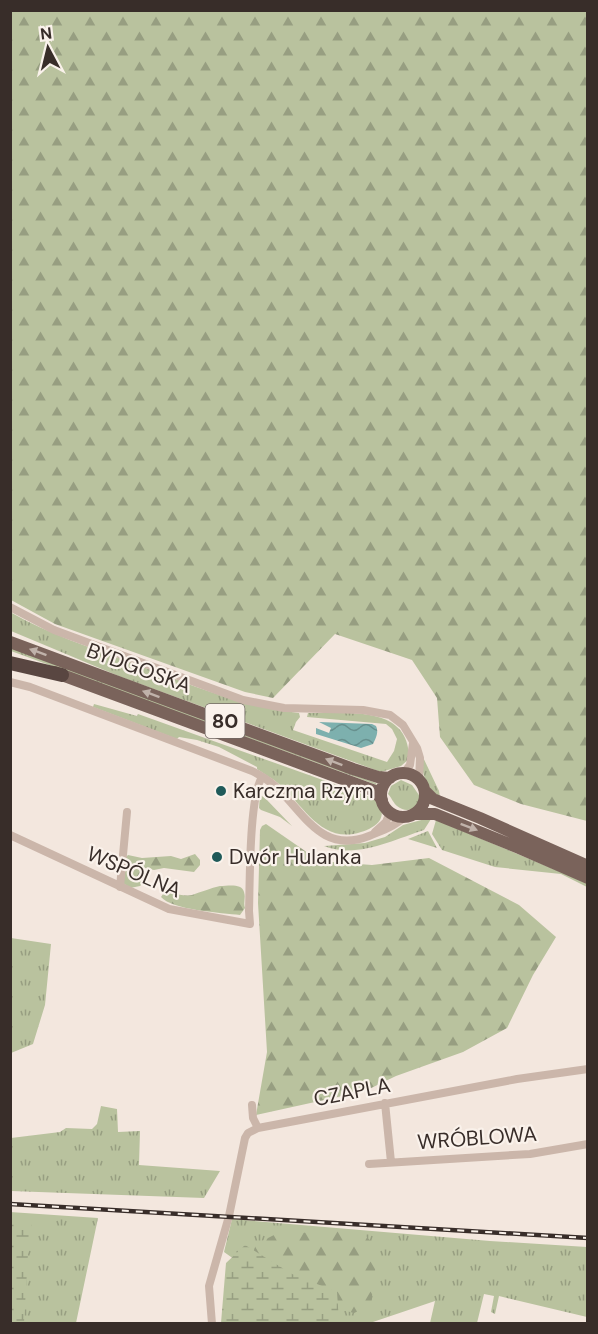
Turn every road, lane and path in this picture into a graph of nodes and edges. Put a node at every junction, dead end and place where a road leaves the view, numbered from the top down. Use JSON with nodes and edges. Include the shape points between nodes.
{"nodes":[{"id":1,"x":10,"y":607,"type":"edge"},
{"id":2,"x":10,"y":642,"type":"edge"},
{"id":3,"x":10,"y":656,"type":"edge"},
{"id":4,"x":10,"y":663,"type":"edge"},
{"id":5,"x":62,"y":675,"type":"junction"},
{"id":6,"x":10,"y":682,"type":"edge"},
{"id":7,"x":414,"y":741,"type":"junction"},
{"id":8,"x":404,"y":773,"type":"junction"},
{"id":9,"x":262,"y":777,"type":"junction"},
{"id":10,"x":390,"y":778,"type":"junction"},
{"id":11,"x":422,"y":785,"type":"junction"},
{"id":12,"x":382,"y":800,"type":"junction"},
{"id":13,"x":127,"y":812,"type":"dead end"},
{"id":14,"x":390,"y":812,"type":"junction"},
{"id":15,"x":409,"y":815,"type":"junction"},
{"id":16,"x":371,"y":835,"type":"junction"},
{"id":17,"x":10,"y":836,"type":"edge"},
{"id":18,"x":581,"y":867,"type":"edge"},
{"id":19,"x":588,"y":878,"type":"edge"},
{"id":20,"x":120,"y":887,"type":"junction"},
{"id":21,"x":588,"y":1069,"type":"edge"},
{"id":22,"x":385,"y":1103,"type":"junction"},
{"id":23,"x":252,"y":1105,"type":"dead end"},
{"id":24,"x":258,"y":1128,"type":"junction"},
{"id":25,"x":588,"y":1144,"type":"edge"},
{"id":26,"x":391,"y":1162,"type":"junction"},
{"id":27,"x":369,"y":1164,"type":"dead end"},
{"id":28,"x":212,"y":1323,"type":"edge"}],
"edges":[{"from":1,"to":7,"type":"street","via":[[54,630],[243,700],[284,708],[363,710],[390,715],[404,725]]},
{"from":10,"to":2,"type":"main road","name":"BYDGOSKA","number":"80","one_way":true,"via":[[353,769]]},
{"from":3,"to":5,"type":"main road","number":"80"},
{"from":4,"to":5,"type":"highway"},
{"from":5,"to":12,"type":"main road","name":"BYDGOSKA","number":"80","via":[[375,791]]},
{"from":6,"to":9,"type":"street"},
{"from":7,"to":8,"type":"street","via":[[410,765]]},
{"from":7,"to":11,"type":"street"},
{"from":8,"to":10,"type":"main road"},
{"from":8,"to":11,"type":"main road"},
{"from":9,"to":16,"type":"street","via":[[330,838],[354,840]]},
{"from":9,"to":20,"type":"street","name":"WSPÓLNA","via":[[254,809],[250,924],[169,909]]},
{"from":10,"to":12,"type":"main road","via":[[383,788]]},
{"from":11,"to":15,"type":"main road","via":[[423,804]]},
{"from":11,"to":18,"type":"main road","via":[[433,799]]},
{"from":12,"to":14,"type":"main road","number":"80"},
{"from":13,"to":20,"type":"street"},
{"from":14,"to":15,"type":"main road"},
{"from":14,"to":16,"type":"street","via":[[386,822]]},
{"from":15,"to":16,"type":"street","via":[[389,829]]},
{"from":15,"to":18,"type":"main road","one_way":true,"via":[[435,814],[519,848]]},
{"from":17,"to":20,"type":"street","name":"WSPÓLNA"},
{"from":18,"to":19,"type":"main road"},
{"from":21,"to":22,"type":"street","name":"CZAPLA"},
{"from":22,"to":24,"type":"street","name":"CZAPLA"},
{"from":22,"to":26,"type":"street"},
{"from":23,"to":24,"type":"street"},
{"from":24,"to":28,"type":"street","via":[[245,1138],[220,1254],[209,1286]]},
{"from":25,"to":26,"type":"street","name":"WRÓBLOWA","via":[[530,1154]]},
{"from":26,"to":27,"type":"street","name":"WRÓBLOWA"}]}
